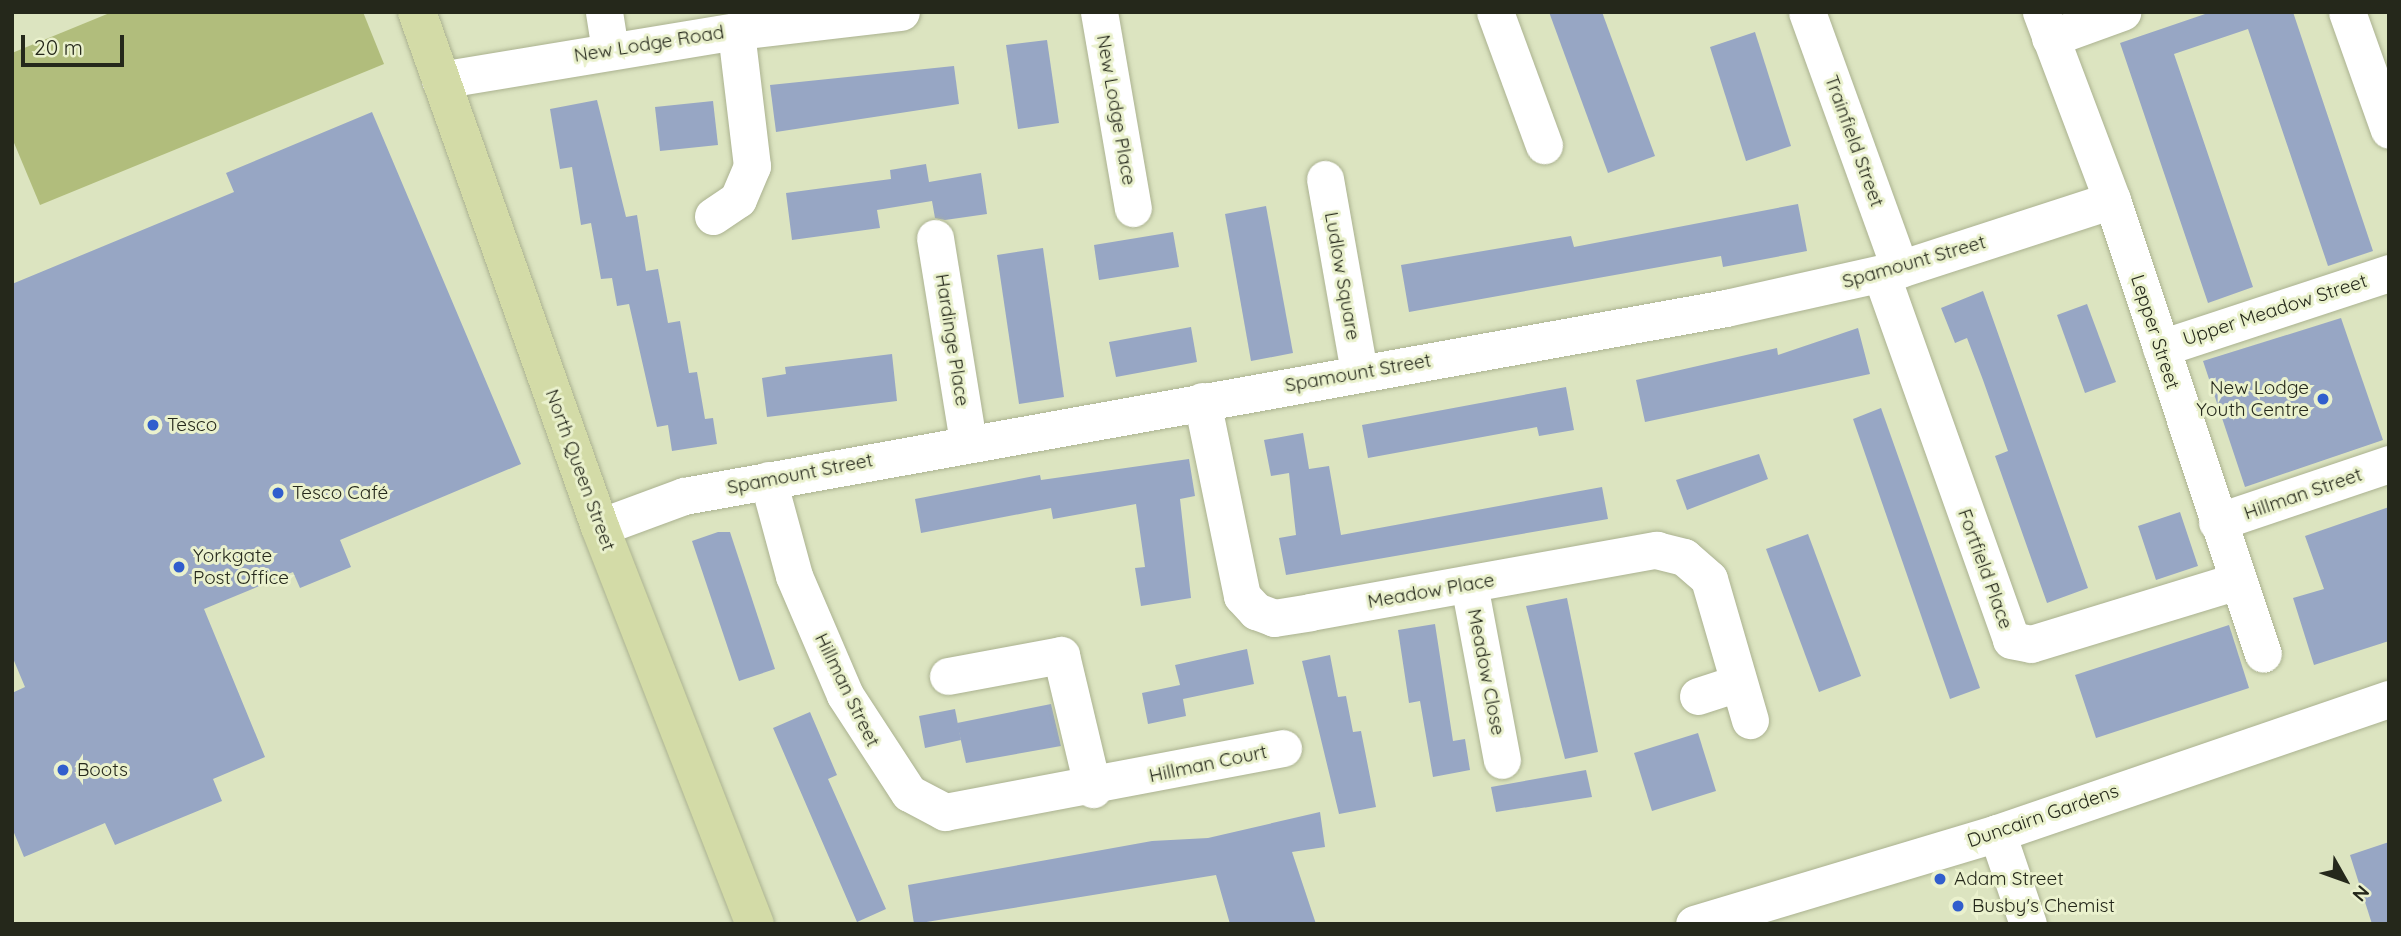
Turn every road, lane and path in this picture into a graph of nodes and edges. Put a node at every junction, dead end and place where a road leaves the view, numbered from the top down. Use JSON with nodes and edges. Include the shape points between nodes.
{"nodes":[{"id":1,"x":417,"y":12,"type":"edge"},
{"id":2,"x":604,"y":12,"type":"edge"},
{"id":3,"x":901,"y":12,"type":"edge"},
{"id":4,"x":1099,"y":12,"type":"edge"},
{"id":5,"x":1495,"y":12,"type":"edge"},
{"id":6,"x":1807,"y":12,"type":"edge"},
{"id":7,"x":2122,"y":12,"type":"edge"},
{"id":8,"x":2347,"y":12,"type":"edge"},
{"id":9,"x":2045,"y":25,"type":"edge"},
{"id":10,"x":736,"y":31,"type":"junction"},
{"id":11,"x":611,"y":50,"type":"junction"},
{"id":12,"x":440,"y":80,"type":"junction"},
{"id":13,"x":2389,"y":130,"type":"edge"},
{"id":14,"x":1544,"y":145,"type":"dead end"},
{"id":15,"x":1325,"y":179,"type":"dead end"},
{"id":16,"x":2112,"y":200,"type":"junction"},
{"id":17,"x":1133,"y":208,"type":"dead end"},
{"id":18,"x":713,"y":216,"type":"dead end"},
{"id":19,"x":935,"y":238,"type":"dead end"},
{"id":20,"x":1891,"y":272,"type":"junction"},
{"id":21,"x":2389,"y":273,"type":"edge"},
{"id":22,"x":2161,"y":348,"type":"junction"},
{"id":23,"x":1359,"y":372,"type":"junction"},
{"id":24,"x":1202,"y":401,"type":"junction"},
{"id":25,"x":968,"y":442,"type":"junction"},
{"id":26,"x":2389,"y":464,"type":"edge"},
{"id":27,"x":768,"y":480,"type":"junction"},
{"id":28,"x":2217,"y":522,"type":"junction"},
{"id":29,"x":600,"y":527,"type":"junction"},
{"id":30,"x":2237,"y":581,"type":"junction"},
{"id":31,"x":1469,"y":584,"type":"junction"},
{"id":32,"x":2263,"y":654,"type":"dead end"},
{"id":33,"x":948,"y":676,"type":"dead end"},
{"id":34,"x":1738,"y":683,"type":"junction"},
{"id":35,"x":1698,"y":696,"type":"dead end"},
{"id":36,"x":2389,"y":699,"type":"edge"},
{"id":37,"x":1750,"y":720,"type":"dead end"},
{"id":38,"x":1283,"y":748,"type":"dead end"},
{"id":39,"x":1503,"y":760,"type":"dead end"},
{"id":40,"x":1132,"y":780,"type":"joint"},
{"id":41,"x":1093,"y":789,"type":"junction"},
{"id":42,"x":1997,"y":833,"type":"junction"},
{"id":43,"x":754,"y":924,"type":"edge"},
{"id":44,"x":1694,"y":924,"type":"edge"},
{"id":45,"x":2028,"y":924,"type":"edge"}],
"edges":[{"from":1,"to":12,"type":"main road","name":"North Queen Street"},
{"from":2,"to":11,"type":"street"},
{"from":3,"to":10,"type":"street","name":"New Lodge Road"},
{"from":4,"to":17,"type":"street","name":"New Lodge Place"},
{"from":5,"to":14,"type":"street"},
{"from":6,"to":20,"type":"street","name":"Trainfield Street"},
{"from":7,"to":9,"type":"street"},
{"from":8,"to":13,"type":"street"},
{"from":9,"to":16,"type":"street","name":"Lepper Street"},
{"from":10,"to":11,"type":"street","name":"New Lodge Road"},
{"from":10,"to":18,"type":"street","via":[[752,166],[738,199]]},
{"from":11,"to":12,"type":"street","name":"New Lodge Road"},
{"from":12,"to":29,"type":"main road","name":"North Queen Street"},
{"from":15,"to":23,"type":"street","name":"Ludlow Square"},
{"from":16,"to":20,"type":"street","name":"Spamount Street"},
{"from":16,"to":22,"type":"street","name":"Lepper Street"},
{"from":19,"to":25,"type":"street","name":"Hardinge Place"},
{"from":20,"to":23,"type":"street","name":"Spamount Street"},
{"from":20,"to":30,"type":"street","name":"Fortfield Place","via":[[2011,640],[2031,644]]},
{"from":21,"to":22,"type":"street","name":"Upper Meadow Street"},
{"from":22,"to":28,"type":"street","name":"Lepper Street"},
{"from":23,"to":24,"type":"street","name":"Spamount Street"},
{"from":24,"to":25,"type":"street","name":"Spamount Street"},
{"from":24,"to":31,"type":"street","name":"Meadow Place","via":[[1242,596],[1256,611],[1274,618]]},
{"from":25,"to":27,"type":"street","name":"Spamount Street"},
{"from":26,"to":28,"type":"street","name":"Hillman Street"},
{"from":27,"to":29,"type":"street","name":"Spamount Street","via":[[684,496]]},
{"from":27,"to":41,"type":"street","name":"Hillman Street","via":[[794,576],[845,695],[909,793],[945,812]]},
{"from":28,"to":30,"type":"street","name":"Lepper Street"},
{"from":29,"to":43,"type":"main road","name":"North Queen Street"},
{"from":30,"to":32,"type":"street","name":"Lepper Street"},
{"from":31,"to":34,"type":"street","name":"Meadow Place","via":[[1656,550],[1684,557],[1709,579]]},
{"from":31,"to":39,"type":"street","name":"Meadow Close"},
{"from":33,"to":41,"type":"street","via":[[1061,655]]},
{"from":34,"to":35,"type":"street"},
{"from":34,"to":37,"type":"street","name":"Meadow Place"},
{"from":36,"to":42,"type":"street","name":"Duncairn Gardens"},
{"from":38,"to":40,"type":"street","name":"Hillman Court"},
{"from":40,"to":41,"type":"street","name":"Hillman Street"},
{"from":42,"to":44,"type":"street","name":"Duncairn Gardens"},
{"from":42,"to":45,"type":"street"}]}
